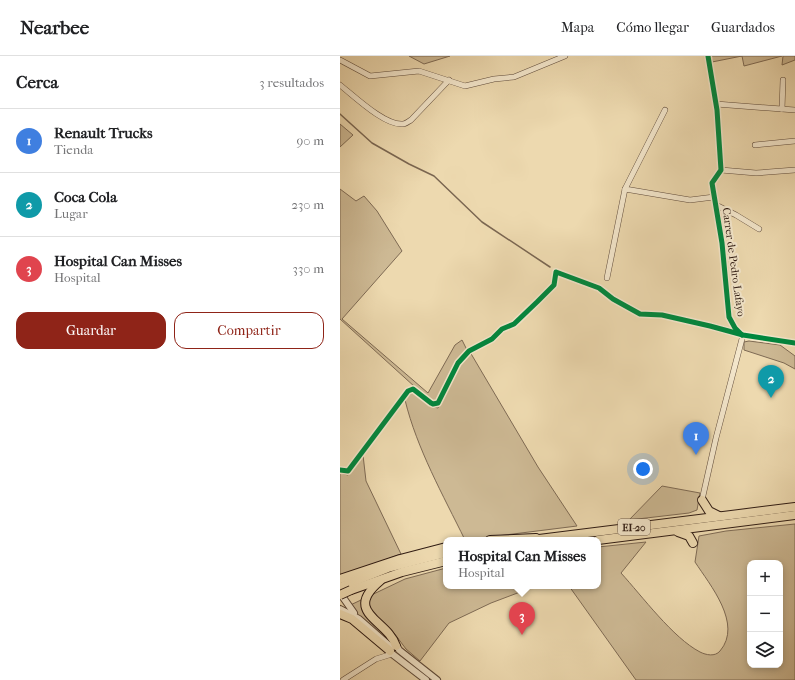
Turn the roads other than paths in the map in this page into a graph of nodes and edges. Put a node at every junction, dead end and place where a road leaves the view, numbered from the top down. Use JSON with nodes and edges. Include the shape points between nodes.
{"nodes":[{"id":1,"x":565,"y":56,"type":"edge"},
{"id":2,"x":708,"y":56,"type":"edge"},
{"id":3,"x":340,"y":60,"type":"edge"},
{"id":4,"x":449,"y":80,"type":"junction"},
{"id":5,"x":783,"y":80,"type":"dead end"},
{"id":6,"x":340,"y":85,"type":"edge"},
{"id":7,"x":716,"y":104,"type":"junction"},
{"id":8,"x":665,"y":110,"type":"dead end"},
{"id":9,"x":782,"y":110,"type":"junction"},
{"id":10,"x":795,"y":110,"type":"edge"},
{"id":11,"x":795,"y":141,"type":"edge"},
{"id":12,"x":754,"y":145,"type":"dead end"},
{"id":13,"x":721,"y":170,"type":"junction"},
{"id":14,"x":795,"y":170,"type":"edge"},
{"id":15,"x":625,"y":189,"type":"junction"},
{"id":16,"x":714,"y":197,"type":"junction"},
{"id":17,"x":716,"y":206,"type":"junction"},
{"id":18,"x":759,"y":229,"type":"dead end"},
{"id":19,"x":607,"y":278,"type":"dead end"},
{"id":20,"x":743,"y":335,"type":"junction"},
{"id":21,"x":795,"y":343,"type":"edge"},
{"id":22,"x":340,"y":470,"type":"edge"},
{"id":23,"x":702,"y":500,"type":"junction"},
{"id":24,"x":795,"y":508,"type":"edge"},
{"id":25,"x":795,"y":515,"type":"edge"},
{"id":26,"x":719,"y":516,"type":"junction"},
{"id":27,"x":689,"y":520,"type":"junction"},
{"id":28,"x":795,"y":520,"type":"edge"},
{"id":29,"x":743,"y":523,"type":"junction"},
{"id":30,"x":702,"y":527,"type":"junction"},
{"id":31,"x":676,"y":531,"type":"junction"},
{"id":32,"x":556,"y":537,"type":"edge"},
{"id":33,"x":601,"y":540,"type":"edge"},
{"id":34,"x":443,"y":548,"type":"edge"},
{"id":35,"x":443,"y":554,"type":"edge"},
{"id":36,"x":443,"y":562,"type":"edge"},
{"id":37,"x":386,"y":577,"type":"junction"},
{"id":38,"x":340,"y":579,"type":"edge"},
{"id":39,"x":350,"y":587,"type":"junction"},
{"id":40,"x":340,"y":588,"type":"edge"},
{"id":41,"x":341,"y":598,"type":"edge"},
{"id":42,"x":340,"y":609,"type":"edge"},
{"id":43,"x":340,"y":614,"type":"edge"},
{"id":44,"x":359,"y":619,"type":"junction"},
{"id":45,"x":394,"y":650,"type":"junction"},
{"id":46,"x":343,"y":680,"type":"edge"},
{"id":47,"x":426,"y":680,"type":"edge"},
{"id":48,"x":437,"y":680,"type":"edge"}],
"edges":[{"from":1,"to":4,"type":"street","via":[[514,77],[465,86]]},
{"from":2,"to":7,"type":"street"},
{"from":3,"to":4,"type":"street","via":[[370,76],[420,71]]},
{"from":4,"to":6,"type":"street","via":[[411,120],[404,124],[393,123],[384,118]]},
{"from":5,"to":9,"type":"street"},
{"from":7,"to":9,"type":"street"},
{"from":7,"to":13,"type":"street"},
{"from":8,"to":15,"type":"street"},
{"from":9,"to":10,"type":"street"},
{"from":11,"to":12,"type":"street"},
{"from":13,"to":14,"type":"street","via":[[756,173]]},
{"from":13,"to":16,"type":"street","name":"Carrer de Pedro Lafayo","via":[[712,183]]},
{"from":15,"to":16,"type":"street","via":[[690,200]]},
{"from":15,"to":19,"type":"street"},
{"from":16,"to":17,"type":"street","name":"Carrer de Pedro Lafayo"},
{"from":17,"to":18,"type":"street"},
{"from":17,"to":20,"type":"street","name":"Carrer de Pedro Lafayo","via":[[729,316],[735,328]]},
{"from":20,"to":21,"type":"street"},
{"from":20,"to":22,"type":"street","via":[[632,311],[599,288],[556,272],[554,285],[514,324],[469,351],[458,363],[438,403],[433,404],[416,390],[408,391],[348,471]]},
{"from":20,"to":23,"type":"street","via":[[717,431]]},
{"from":23,"to":26,"type":"highway","via":[[709,511]]},
{"from":23,"to":27,"type":"highway","via":[[698,512]]},
{"from":24,"to":26,"type":"highway","number":"EI-20"},
{"from":25,"to":29,"type":"highway","number":"EI-20"},
{"from":26,"to":27,"type":"highway","number":"EI-20"},
{"from":27,"to":32,"type":"highway","number":"EI-20"},
{"from":28,"to":29,"type":"highway"},
{"from":29,"to":30,"type":"highway","number":"EI-20"},
{"from":30,"to":31,"type":"highway","number":"EI-20"},
{"from":30,"to":31,"type":"highway","via":[[696,532],[693,543],[689,536]]},
{"from":31,"to":33,"type":"highway","number":"EI-20"},
{"from":34,"to":38,"type":"highway"},
{"from":35,"to":39,"type":"highway","via":[[388,568]]},
{"from":36,"to":37,"type":"highway"},
{"from":37,"to":39,"type":"highway"},
{"from":37,"to":45,"type":"highway","via":[[368,593],[366,604],[367,612],[390,635]]},
{"from":39,"to":40,"type":"highway"},
{"from":39,"to":41,"type":"highway","bridge":true},
{"from":40,"to":41,"type":"street"},
{"from":41,"to":44,"type":"street"},
{"from":42,"to":44,"type":"street"},
{"from":43,"to":45,"type":"highway","via":[[352,619]]},
{"from":44,"to":45,"type":"street"},
{"from":45,"to":46,"type":"street"},
{"from":45,"to":47,"type":"street"},
{"from":45,"to":48,"type":"street"}]}
